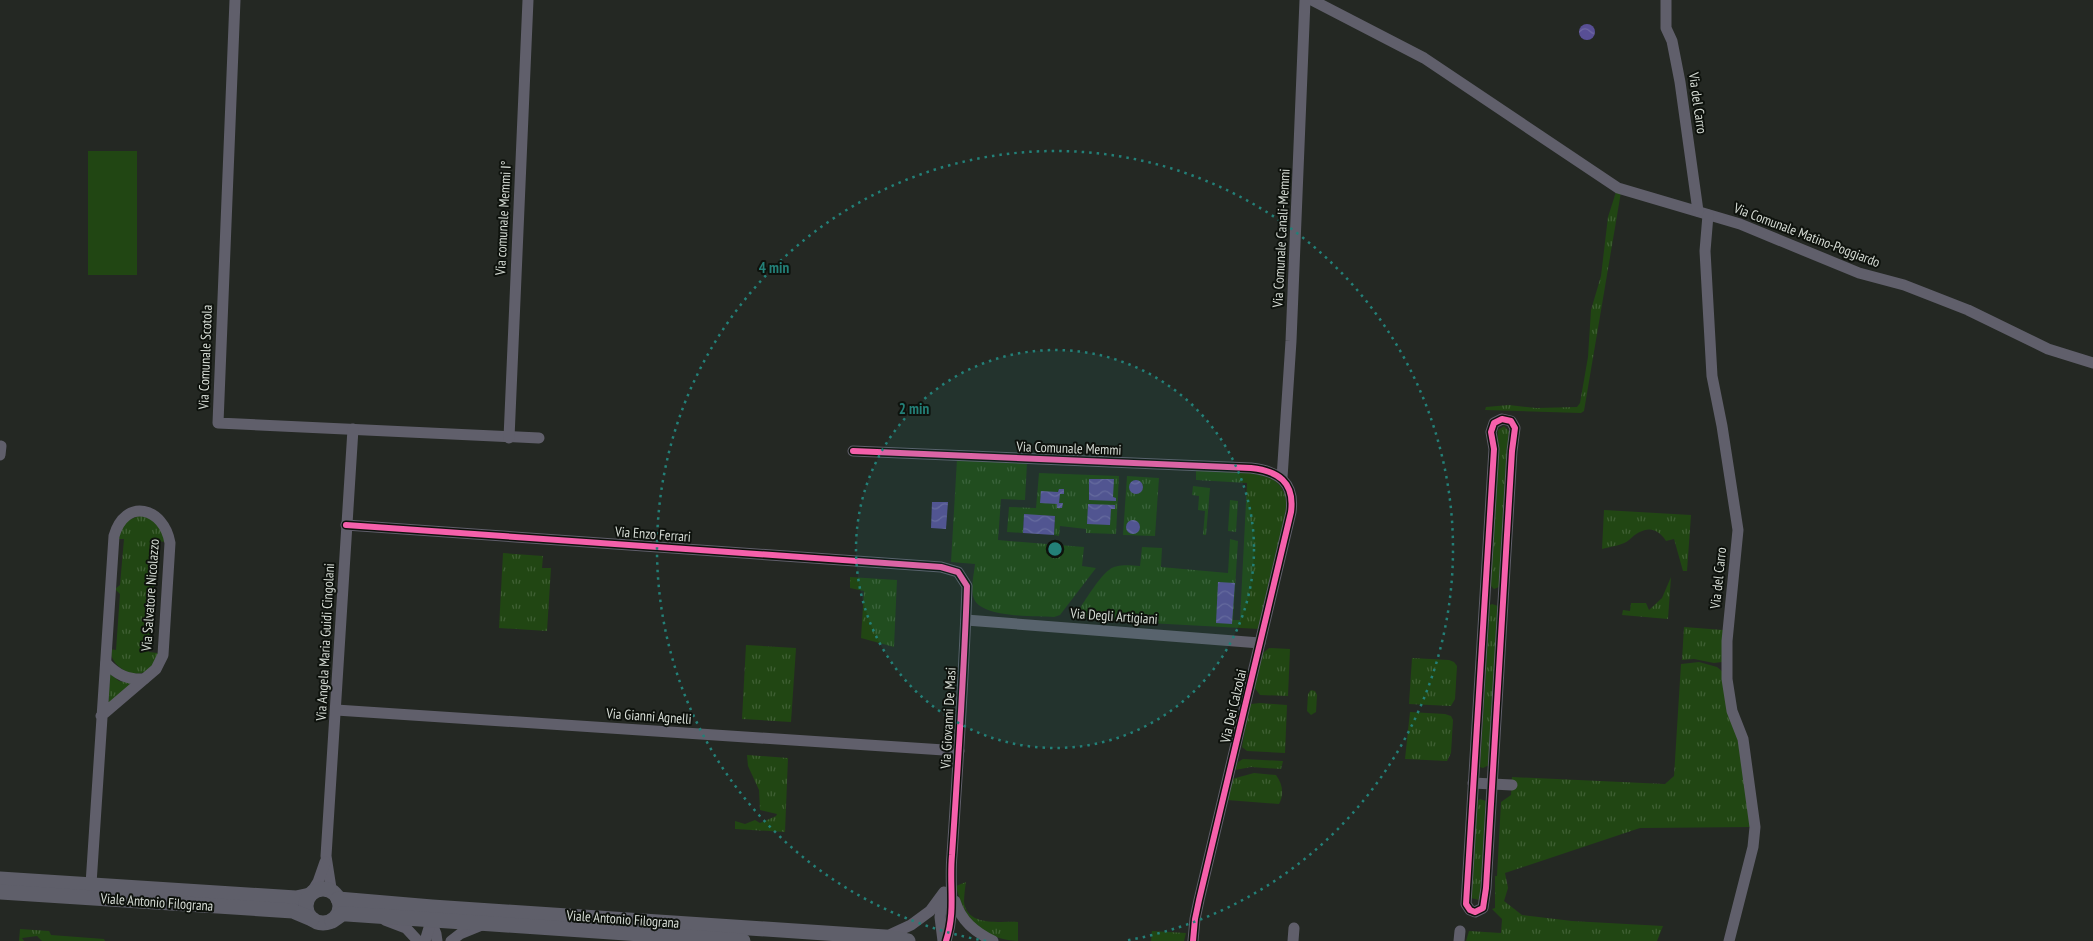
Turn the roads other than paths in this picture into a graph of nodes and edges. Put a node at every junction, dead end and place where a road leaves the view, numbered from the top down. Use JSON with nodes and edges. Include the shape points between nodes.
{"nodes":[{"id":1,"x":235,"y":0,"type":"edge"},
{"id":2,"x":528,"y":0,"type":"edge"},
{"id":3,"x":1306,"y":0,"type":"edge"},
{"id":4,"x":1312,"y":0,"type":"edge"},
{"id":5,"x":1666,"y":0,"type":"edge"},
{"id":6,"x":1703,"y":213,"type":"junction"},
{"id":7,"x":2093,"y":363,"type":"edge"},
{"id":8,"x":353,"y":429,"type":"junction"},
{"id":9,"x":509,"y":438,"type":"junction"},
{"id":10,"x":539,"y":438,"type":"dead end"},
{"id":11,"x":853,"y":451,"type":"dead end"},
{"id":12,"x":1282,"y":478,"type":"junction"},
{"id":13,"x":346,"y":525,"type":"junction"},
{"id":14,"x":958,"y":572,"type":"joint"},
{"id":15,"x":1484,"y":596,"type":"junction"},
{"id":16,"x":1502,"y":597,"type":"junction"},
{"id":17,"x":966,"y":620,"type":"junction"},
{"id":18,"x":1260,"y":642,"type":"junction"},
{"id":19,"x":106,"y":663,"type":"junction"},
{"id":20,"x":144,"y":679,"type":"junction"},
{"id":21,"x":336,"y":710,"type":"junction"},
{"id":22,"x":102,"y":716,"type":"junction"},
{"id":23,"x":959,"y":751,"type":"junction"},
{"id":24,"x":1473,"y":783,"type":"junction"},
{"id":25,"x":1492,"y":784,"type":"junction"},
{"id":26,"x":1512,"y":785,"type":"dead end"},
{"id":27,"x":326,"y":856,"type":"junction"},
{"id":28,"x":0,"y":879,"type":"edge"},
{"id":29,"x":91,"y":884,"type":"junction"},
{"id":30,"x":0,"y":892,"type":"edge"},
{"id":31,"x":948,"y":892,"type":"junction"},
{"id":32,"x":126,"y":893,"type":"junction"},
{"id":33,"x":310,"y":895,"type":"junction"},
{"id":34,"x":336,"y":897,"type":"junction"},
{"id":35,"x":431,"y":914,"type":"junction"},
{"id":36,"x":376,"y":917,"type":"junction"},
{"id":37,"x":312,"y":919,"type":"junction"},
{"id":38,"x":332,"y":921,"type":"junction"},
{"id":39,"x":484,"y":924,"type":"junction"},
{"id":40,"x":1294,"y":928,"type":"dead end"},
{"id":41,"x":885,"y":937,"type":"junction"},
{"id":42,"x":418,"y":941,"type":"edge"},
{"id":43,"x":425,"y":941,"type":"edge"},
{"id":44,"x":437,"y":941,"type":"edge"},
{"id":45,"x":451,"y":941,"type":"edge"},
{"id":46,"x":743,"y":941,"type":"edge"},
{"id":47,"x":908,"y":941,"type":"edge"},
{"id":48,"x":945,"y":941,"type":"edge"},
{"id":49,"x":993,"y":941,"type":"edge"},
{"id":50,"x":1193,"y":941,"type":"edge"},
{"id":51,"x":1293,"y":941,"type":"edge"},
{"id":52,"x":1729,"y":941,"type":"edge"}],
"edges":[{"from":1,"to":8,"type":"street","name":"Via Comunale Scotola","via":[[218,423]]},
{"from":2,"to":9,"type":"street","name":"Via comunale Memmi I°"},
{"from":3,"to":12,"type":"street","name":"Via Comunale Canali-Memmi"},
{"from":4,"to":6,"type":"street","name":"Via Comunale Matino-Poggiardo","via":[[1424,58],[1618,188]]},
{"from":5,"to":6,"type":"street","name":"Via del Carro","via":[[1666,28],[1672,41]]},
{"from":6,"to":7,"type":"street","name":"Via Comunale Matino-Poggiardo","via":[[1740,224],[1859,273],[1904,285],[1968,310],[2048,349]]},
{"from":6,"to":52,"type":"street","name":"Via del Carro","via":[[1712,376],[1738,530],[1727,641],[1727,680],[1732,711],[1742,739],[1755,827]]},
{"from":8,"to":9,"type":"street","name":"Via Comunale Scotola"},
{"from":8,"to":13,"type":"street","name":"Via Angela Maria Guidi Cingolani"},
{"from":9,"to":10,"type":"street","name":"Via Comunale Scotola"},
{"from":11,"to":12,"type":"street","name":"Via Comunale Memmi","via":[[1251,468],[1271,471]]},
{"from":12,"to":18,"type":"street","name":"Via Dei Calzolai","via":[[1292,499],[1292,512]]},
{"from":13,"to":14,"type":"street","name":"Via Enzo Ferrari","via":[[941,567]]},
{"from":13,"to":21,"type":"street","name":"Via Angela Maria Guidi Cingolani"},
{"from":14,"to":17,"type":"street","name":"Via Giovanni De Masi","via":[[967,586]]},
{"from":15,"to":16,"type":"street"},
{"from":15,"to":16,"type":"street","via":[[1494,449],[1491,432],[1497,420],[1506,419],[1514,423],[1515,428]]},
{"from":15,"to":24,"type":"street"},
{"from":16,"to":25,"type":"street"},
{"from":17,"to":18,"type":"street","name":"Via Degli Artigiani"},
{"from":17,"to":23,"type":"street","name":"Via Giovanni De Masi"},
{"from":18,"to":50,"type":"street","name":"Via Dei Calzolai","via":[[1194,918]]},
{"from":19,"to":20,"type":"street","via":[[115,673]]},
{"from":19,"to":20,"type":"street","name":"Via Salvatore Nicolazzo","via":[[116,530],[126,514],[144,511],[161,519],[168,530],[170,543],[163,655],[156,668]]},
{"from":19,"to":22,"type":"street","name":"Via Salvatore Nicolazzo"},
{"from":20,"to":22,"type":"street","name":"Via Salvatore Nicolazzo"},
{"from":21,"to":23,"type":"street","name":"Via Gianni Agnelli"},
{"from":21,"to":27,"type":"street","name":"Via Angela Maria Guidi Cingolani"},
{"from":22,"to":29,"type":"street","name":"Via Salvatore Nicolazzo"},
{"from":23,"to":31,"type":"street","name":"Via Giovanni De Masi"},
{"from":24,"to":25,"type":"street"},
{"from":24,"to":25,"type":"street","via":[[1466,904],[1473,912],[1484,904]]},
{"from":25,"to":26,"type":"street"},
{"from":27,"to":33,"type":"street"},
{"from":27,"to":34,"type":"street","via":[[331,888]]},
{"from":28,"to":29,"type":"main road","name":"Viale Antonio Filograna"},
{"from":29,"to":32,"type":"main road","name":"Viale Antonio Filograna"},
{"from":30,"to":32,"type":"main road","name":"Viale Antonio Filograna"},
{"from":31,"to":41,"type":"street","via":[[911,925]]},
{"from":31,"to":48,"type":"street","name":"Via Giovanni De Masi","via":[[940,917]]},
{"from":31,"to":49,"type":"street","via":[[961,916],[976,932]]},
{"from":32,"to":33,"type":"main road","name":"Viale Antonio Filograna","via":[[296,898]]},
{"from":32,"to":37,"type":"main road","name":"Viale Antonio Filograna","via":[[293,911]]},
{"from":33,"to":34,"type":"main road","via":[[320,890],[330,891]]},
{"from":33,"to":37,"type":"main road","via":[[306,904]]},
{"from":34,"to":35,"type":"main road","name":"Viale Antonio Filograna"},
{"from":34,"to":38,"type":"main road","via":[[338,913]]},
{"from":35,"to":36,"type":"main road","name":"Viale Antonio Filograna"},
{"from":35,"to":39,"type":"main road","name":"Viale Antonio Filograna"},
{"from":35,"to":41,"type":"main road","name":"Viale Antonio Filograna"},
{"from":35,"to":43,"type":"street"},
{"from":35,"to":44,"type":"street"},
{"from":36,"to":38,"type":"main road","name":"Viale Antonio Filograna","via":[[342,914]]},
{"from":36,"to":42,"type":"street","via":[[406,928]]},
{"from":37,"to":38,"type":"main road","via":[[322,923]]},
{"from":39,"to":45,"type":"street"},
{"from":39,"to":46,"type":"main road","name":"Viale Antonio Filograna"},
{"from":40,"to":51,"type":"street"},
{"from":41,"to":47,"type":"main road","name":"Viale Antonio Filograna"}]}
